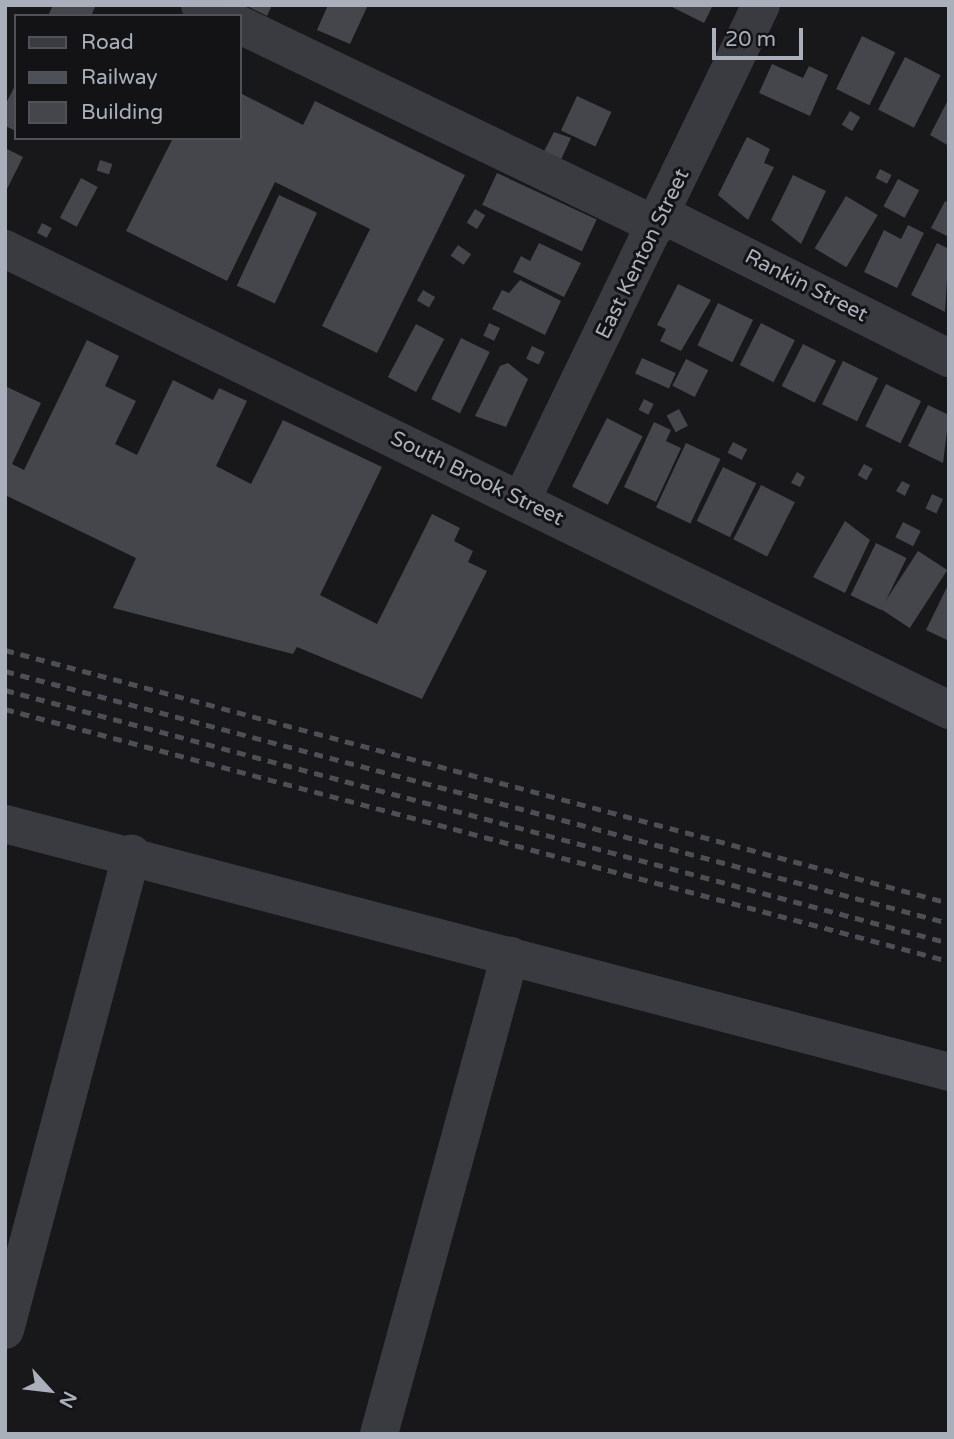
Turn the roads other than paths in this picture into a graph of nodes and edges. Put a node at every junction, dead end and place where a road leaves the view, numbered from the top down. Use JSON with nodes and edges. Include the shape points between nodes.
{"nodes":[{"id":1,"x":200,"y":5,"type":"edge"},
{"id":2,"x":761,"y":5,"type":"edge"},
{"id":3,"x":217,"y":14,"type":"edge"},
{"id":4,"x":242,"y":26,"type":"edge"},
{"id":5,"x":660,"y":220,"type":"junction"},
{"id":6,"x":5,"y":249,"type":"edge"},
{"id":7,"x":949,"y":358,"type":"edge"},
{"id":8,"x":521,"y":501,"type":"junction"},
{"id":9,"x":947,"y":704,"type":"edge"},
{"id":10,"x":5,"y":824,"type":"edge"},
{"id":11,"x":132,"y":854,"type":"junction"},
{"id":12,"x":510,"y":956,"type":"junction"},
{"id":13,"x":949,"y":1072,"type":"edge"},
{"id":14,"x":5,"y":1330,"type":"edge"},
{"id":15,"x":379,"y":1434,"type":"edge"}],
"edges":[{"from":1,"to":3,"type":"street"},
{"from":2,"to":5,"type":"street","name":"East Kenton Street"},
{"from":4,"to":5,"type":"street","name":"Rankin Street"},
{"from":5,"to":7,"type":"street","name":"Rankin Street"},
{"from":5,"to":8,"type":"street","name":"East Kenton Street"},
{"from":6,"to":8,"type":"street","name":"South Brook Street"},
{"from":8,"to":9,"type":"street","name":"South Brook Street"},
{"from":10,"to":11,"type":"street"},
{"from":11,"to":12,"type":"street"},
{"from":11,"to":14,"type":"street"},
{"from":12,"to":13,"type":"street"},
{"from":12,"to":15,"type":"street"}]}
